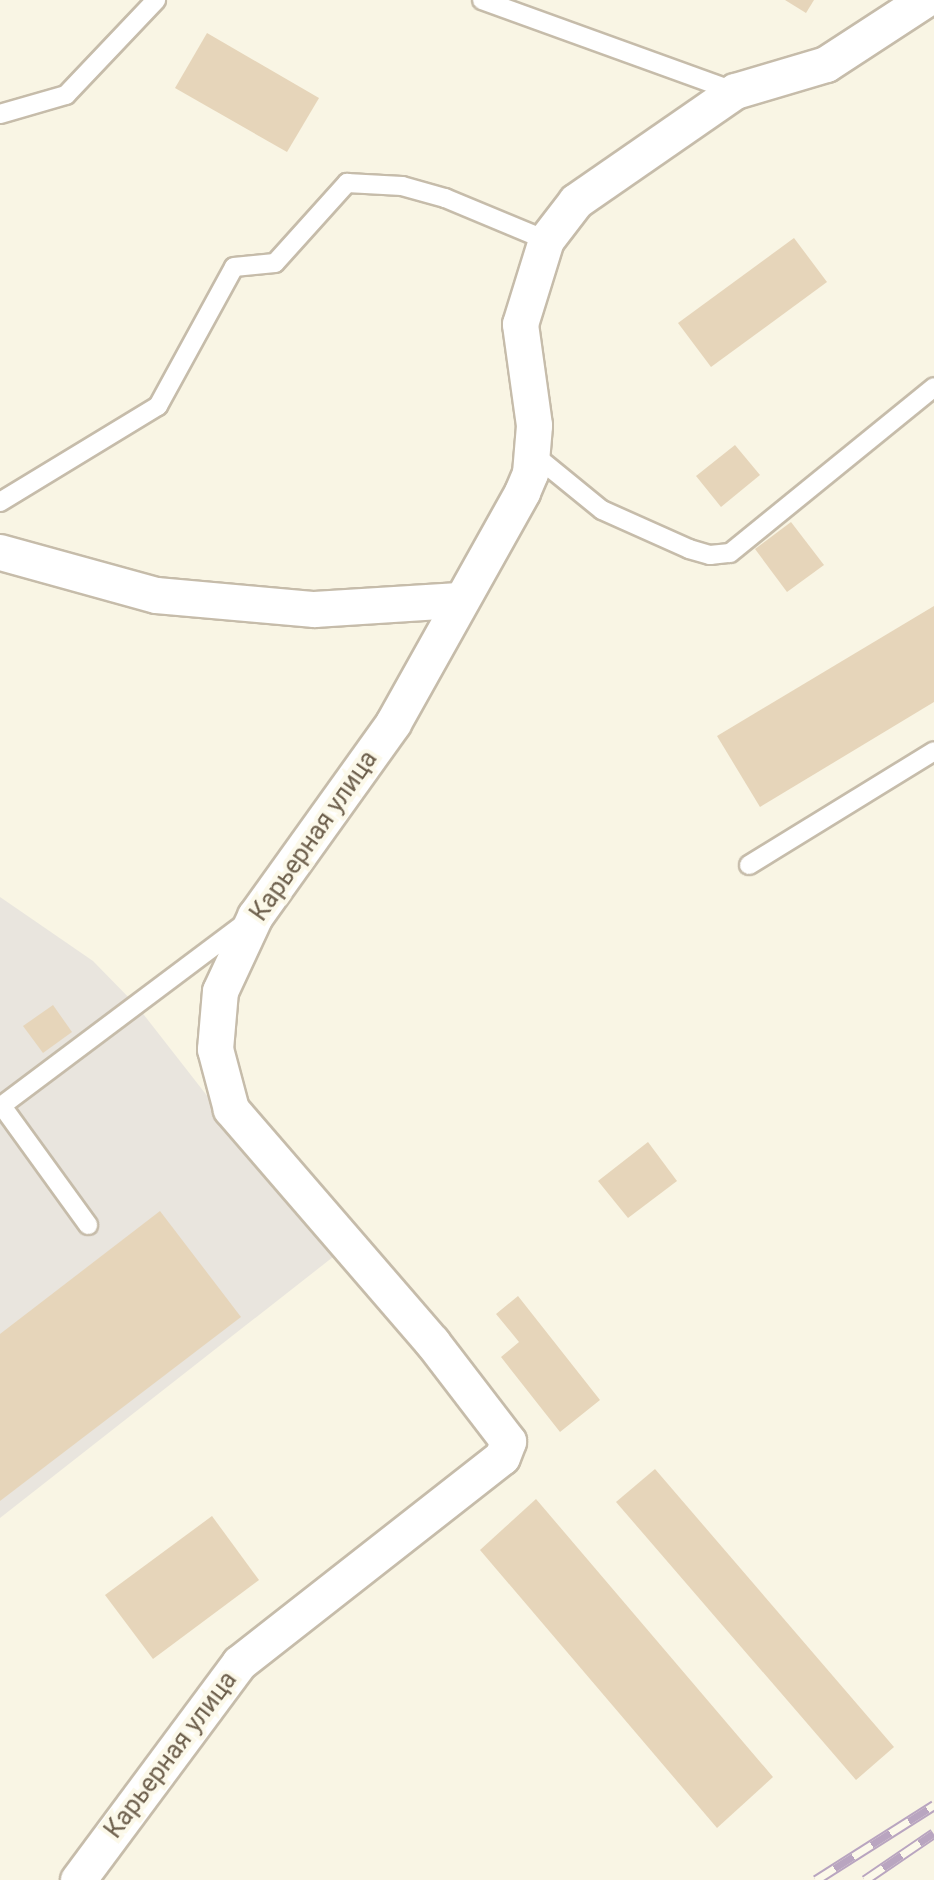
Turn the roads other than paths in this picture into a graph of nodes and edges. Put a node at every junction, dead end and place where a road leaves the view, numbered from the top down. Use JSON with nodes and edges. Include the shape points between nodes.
{"nodes":[{"id":1,"x":156,"y":0,"type":"edge"},
{"id":2,"x":482,"y":0,"type":"edge"},
{"id":3,"x":924,"y":0,"type":"edge"},
{"id":4,"x":734,"y":92,"type":"junction"},
{"id":5,"x":0,"y":114,"type":"edge"},
{"id":6,"x":546,"y":240,"type":"junction"},
{"id":7,"x":934,"y":386,"type":"edge"},
{"id":8,"x":532,"y":453,"type":"junction"},
{"id":9,"x":0,"y":502,"type":"edge"},
{"id":10,"x":0,"y":552,"type":"edge"},
{"id":11,"x":459,"y":600,"type":"junction"},
{"id":12,"x":934,"y":751,"type":"edge"},
{"id":13,"x":749,"y":865,"type":"dead end"},
{"id":14,"x":255,"y":916,"type":"junction"},
{"id":15,"x":1,"y":1107,"type":"edge"},
{"id":16,"x":88,"y":1224,"type":"dead end"},
{"id":17,"x":78,"y":1880,"type":"edge"}],
"edges":[{"from":1,"to":5,"type":"lane","via":[[66,95]]},
{"from":2,"to":4,"type":"lane"},
{"from":3,"to":4,"type":"street","name":"Карьерная улица","via":[[826,64]]},
{"from":4,"to":6,"type":"street","name":"Карьерная улица","via":[[576,201]]},
{"from":6,"to":8,"type":"street","name":"Карьерная улица","via":[[520,324]]},
{"from":6,"to":9,"type":"lane","via":[[445,198],[402,186],[347,183],[276,263],[234,267],[158,406]]},
{"from":7,"to":8,"type":"lane","via":[[730,553],[690,549],[602,510]]},
{"from":8,"to":11,"type":"street","name":"Карьерная улица","via":[[522,492]]},
{"from":10,"to":11,"type":"street","via":[[156,594],[314,609]]},
{"from":11,"to":14,"type":"street","name":"Карьерная улица","via":[[393,723]]},
{"from":12,"to":13,"type":"lane"},
{"from":14,"to":15,"type":"lane"},
{"from":14,"to":17,"type":"street","name":"Карьерная улица","via":[[220,992],[215,1049],[231,1109],[508,1440],[502,1457],[239,1663]]},
{"from":15,"to":16,"type":"lane"}]}
